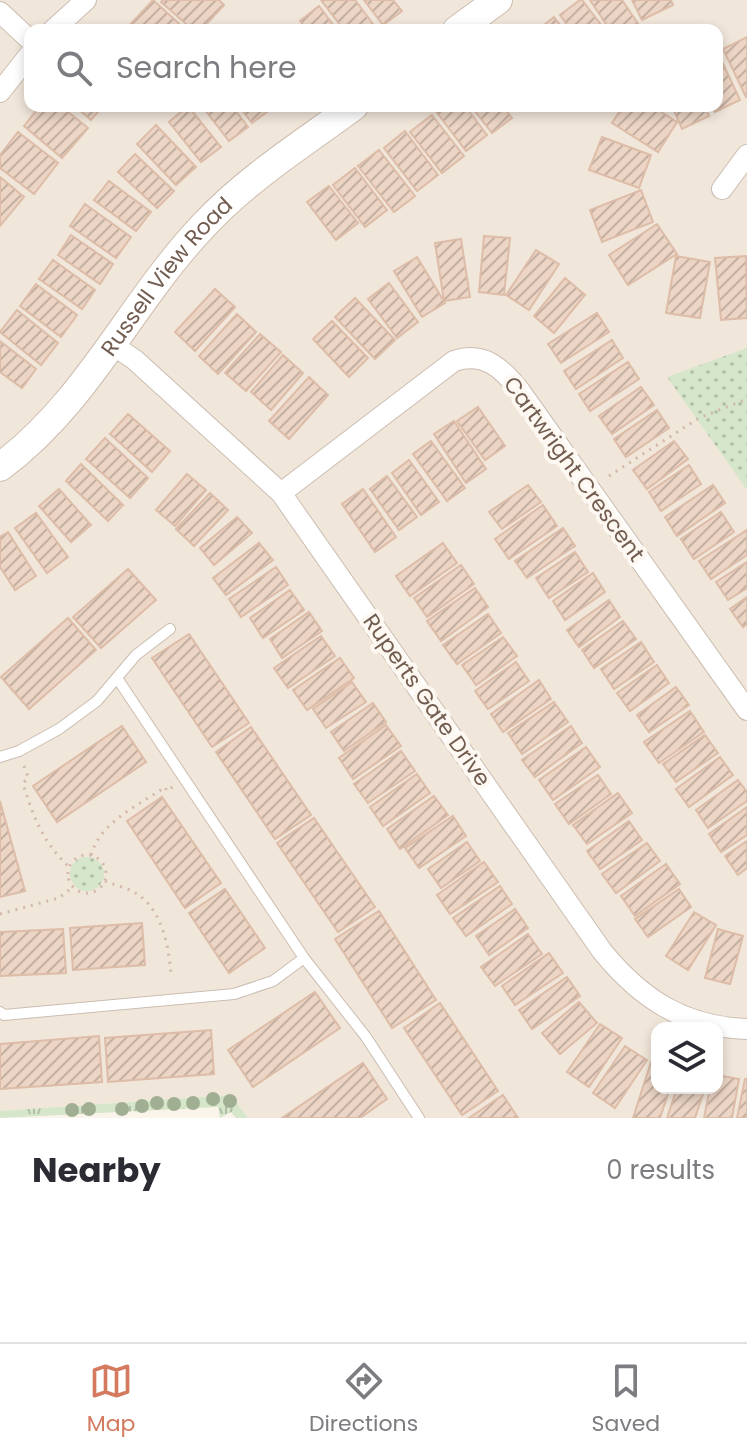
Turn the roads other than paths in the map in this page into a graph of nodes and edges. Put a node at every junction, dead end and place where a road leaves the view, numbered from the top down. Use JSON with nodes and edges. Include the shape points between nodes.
{"nodes":[{"id":1,"x":86,"y":0,"type":"edge"},
{"id":2,"x":498,"y":0,"type":"edge"},
{"id":3,"x":0,"y":12,"type":"edge"},
{"id":4,"x":60,"y":24,"type":"edge"},
{"id":5,"x":465,"y":24,"type":"edge"},
{"id":6,"x":24,"y":34,"type":"edge"},
{"id":7,"x":24,"y":62,"type":"edge"},
{"id":8,"x":0,"y":92,"type":"edge"},
{"id":9,"x":346,"y":112,"type":"edge"},
{"id":10,"x":747,"y":155,"type":"edge"},
{"id":11,"x":722,"y":189,"type":"dead end"},
{"id":12,"x":113,"y":345,"type":"junction"},
{"id":13,"x":0,"y":467,"type":"edge"},
{"id":14,"x":281,"y":493,"type":"junction"},
{"id":15,"x":170,"y":629,"type":"dead end"},
{"id":16,"x":117,"y":678,"type":"junction"},
{"id":17,"x":747,"y":710,"type":"edge"},
{"id":18,"x":0,"y":757,"type":"edge"},
{"id":19,"x":304,"y":958,"type":"junction"},
{"id":20,"x":0,"y":1012,"type":"edge"},
{"id":21,"x":747,"y":1029,"type":"edge"},
{"id":22,"x":412,"y":1116,"type":"edge"}],
"edges":[{"from":1,"to":4,"type":"street"},
{"from":2,"to":5,"type":"street"},
{"from":3,"to":6,"type":"street"},
{"from":7,"to":8,"type":"street"},
{"from":9,"to":12,"type":"street","name":"Russell View Road","via":[[205,223]]},
{"from":10,"to":11,"type":"street"},
{"from":12,"to":13,"type":"street","name":"Russell View Road","via":[[51,421]]},
{"from":12,"to":14,"type":"street","name":"Ruperts Gate Drive"},
{"from":14,"to":17,"type":"street","name":"Cartwright Crescent","via":[[454,361],[483,358],[498,366],[520,391]]},
{"from":14,"to":21,"type":"street","name":"Ruperts Gate Drive","via":[[623,977],[650,1000],[682,1016]]},
{"from":15,"to":16,"type":"lane"},
{"from":16,"to":18,"type":"lane","via":[[97,701],[59,729]]},
{"from":16,"to":19,"type":"lane"},
{"from":19,"to":20,"type":"lane","via":[[273,981],[234,994]]},
{"from":19,"to":22,"type":"lane","via":[[366,1037]]}]}
